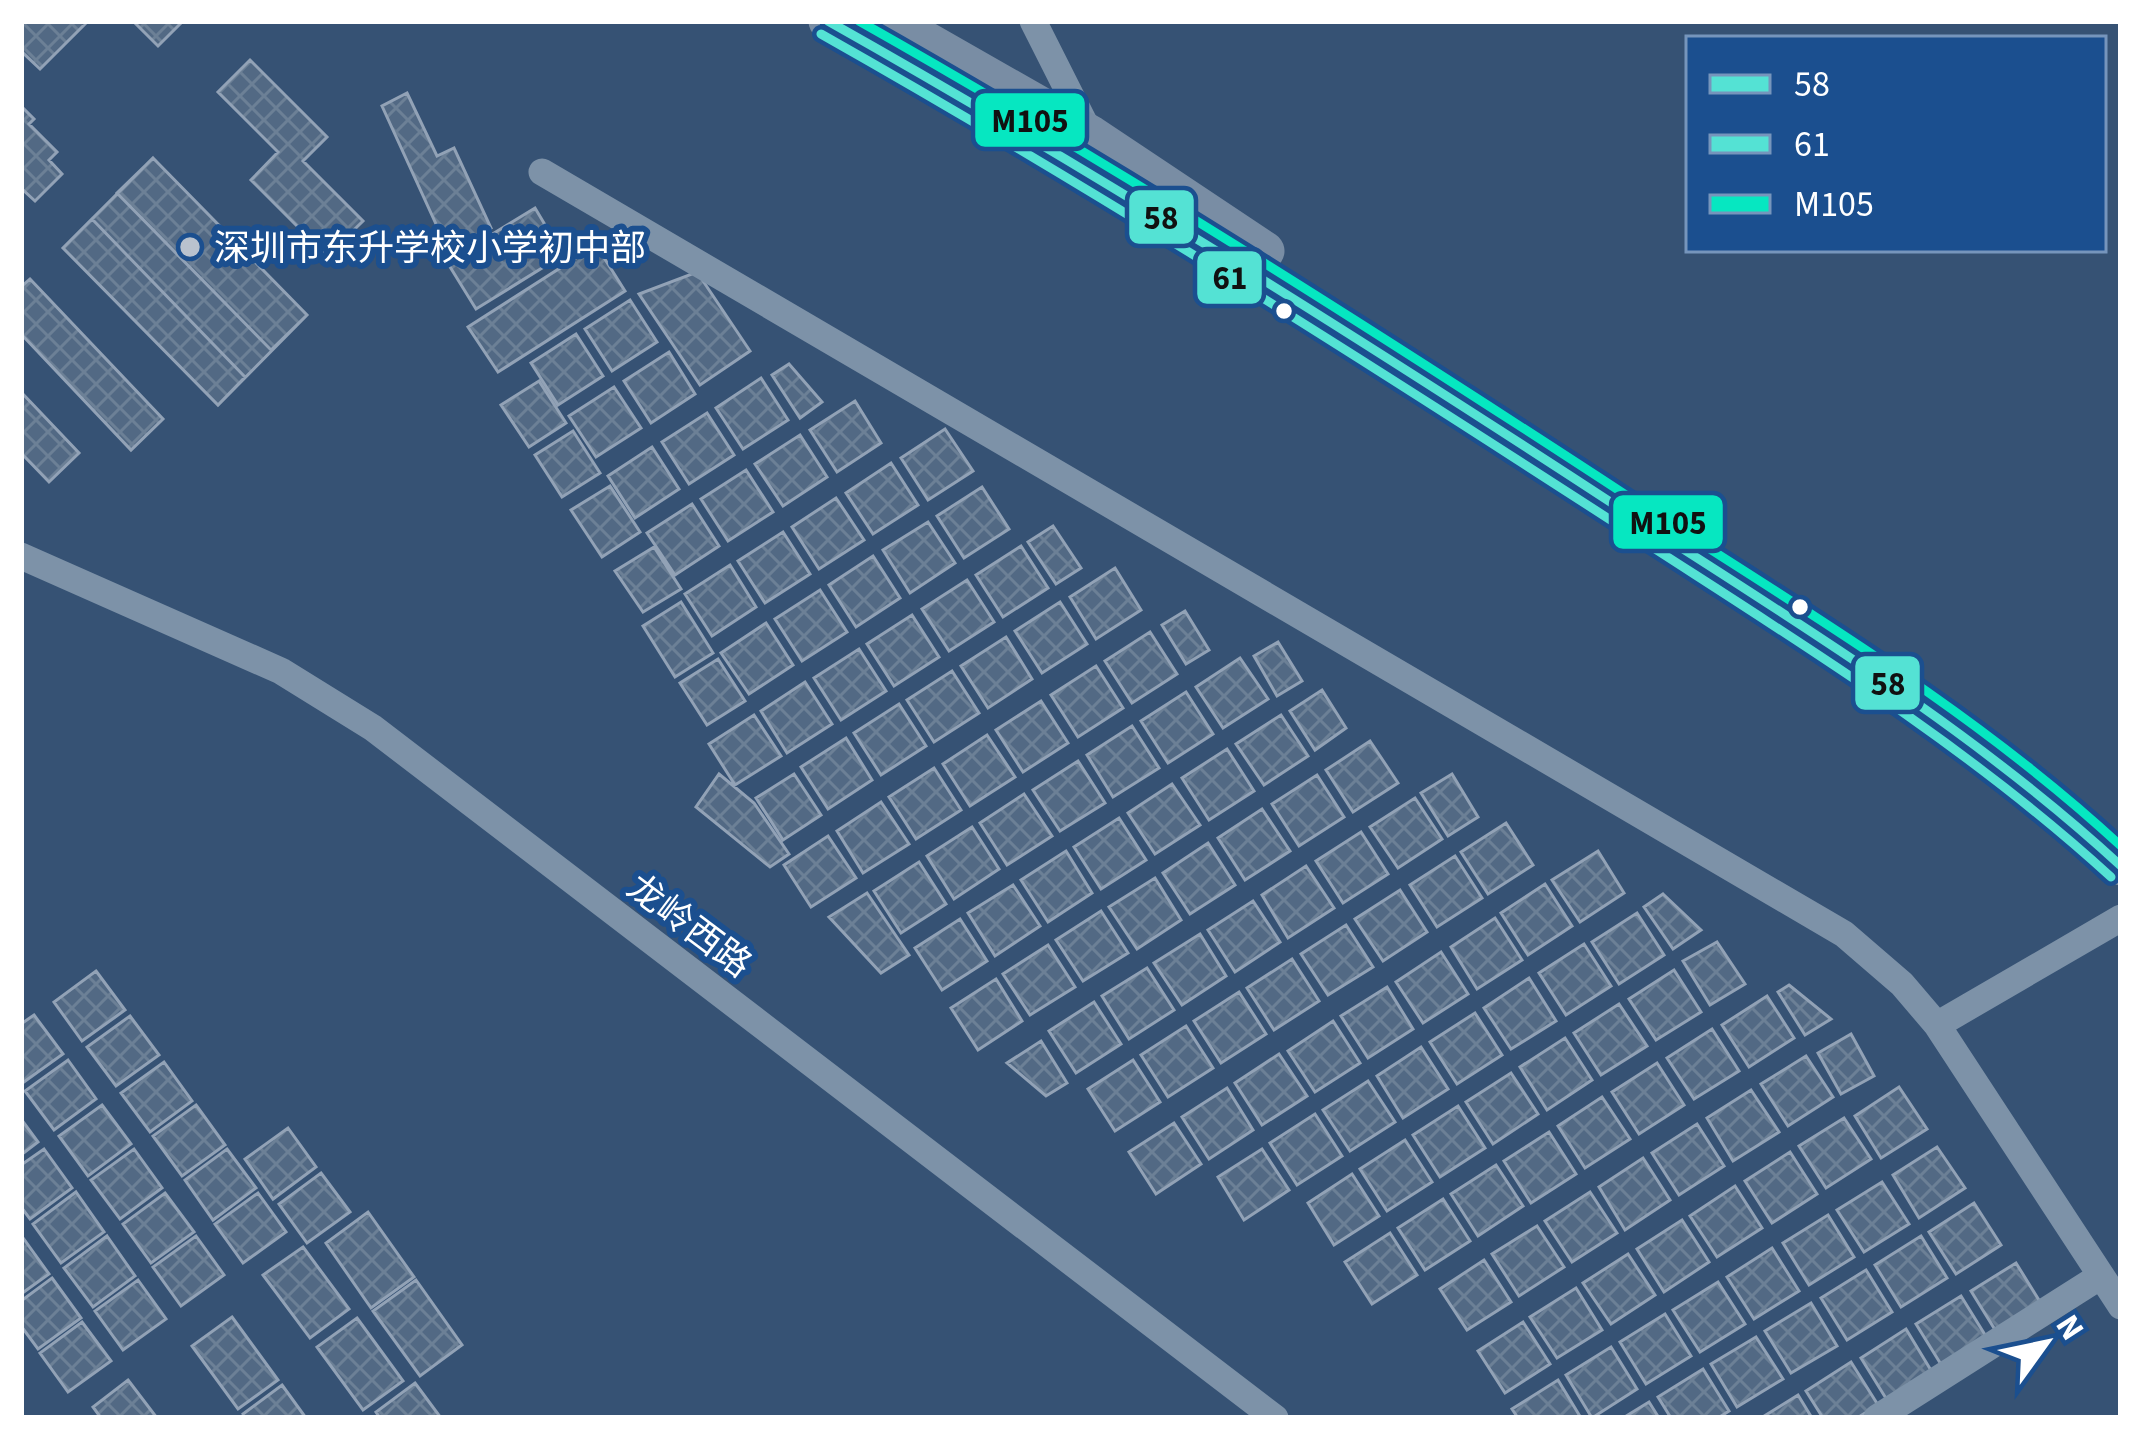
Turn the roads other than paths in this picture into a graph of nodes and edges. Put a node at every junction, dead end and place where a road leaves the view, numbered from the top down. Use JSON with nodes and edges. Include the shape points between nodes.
{"nodes":[{"id":1,"x":828,"y":21,"type":"edge"},
{"id":2,"x":891,"y":21,"type":"edge"},
{"id":3,"x":1033,"y":21,"type":"edge"},
{"id":4,"x":1090,"y":135,"type":"junction"},
{"id":5,"x":542,"y":172,"type":"dead end"},
{"id":6,"x":1095,"y":176,"type":"junction"},
{"id":7,"x":21,"y":556,"type":"edge"},
{"id":8,"x":2121,"y":834,"type":"edge"},
{"id":9,"x":2121,"y":866,"type":"edge"},
{"id":10,"x":2121,"y":919,"type":"edge"},
{"id":11,"x":1937,"y":1025,"type":"junction"},
{"id":12,"x":2099,"y":1277,"type":"junction"},
{"id":13,"x":2121,"y":1306,"type":"edge"},
{"id":14,"x":1275,"y":1418,"type":"edge"},
{"id":15,"x":1877,"y":1418,"type":"edge"}],
"edges":[{"from":1,"to":6,"type":"main road"},
{"from":2,"to":4,"type":"main road"},
{"from":3,"to":4,"type":"street"},
{"from":4,"to":6,"type":"street"},
{"from":4,"to":8,"type":"main road","via":[[1927,680]]},
{"from":5,"to":11,"type":"street","via":[[1844,934]]},
{"from":6,"to":9,"type":"main road","via":[[1910,697],[2071,817]]},
{"from":7,"to":14,"type":"street","name":"龙岭西路","via":[[281,670],[373,728]]},
{"from":10,"to":11,"type":"street"},
{"from":11,"to":12,"type":"street"},
{"from":12,"to":13,"type":"street"},
{"from":12,"to":15,"type":"street"}]}
